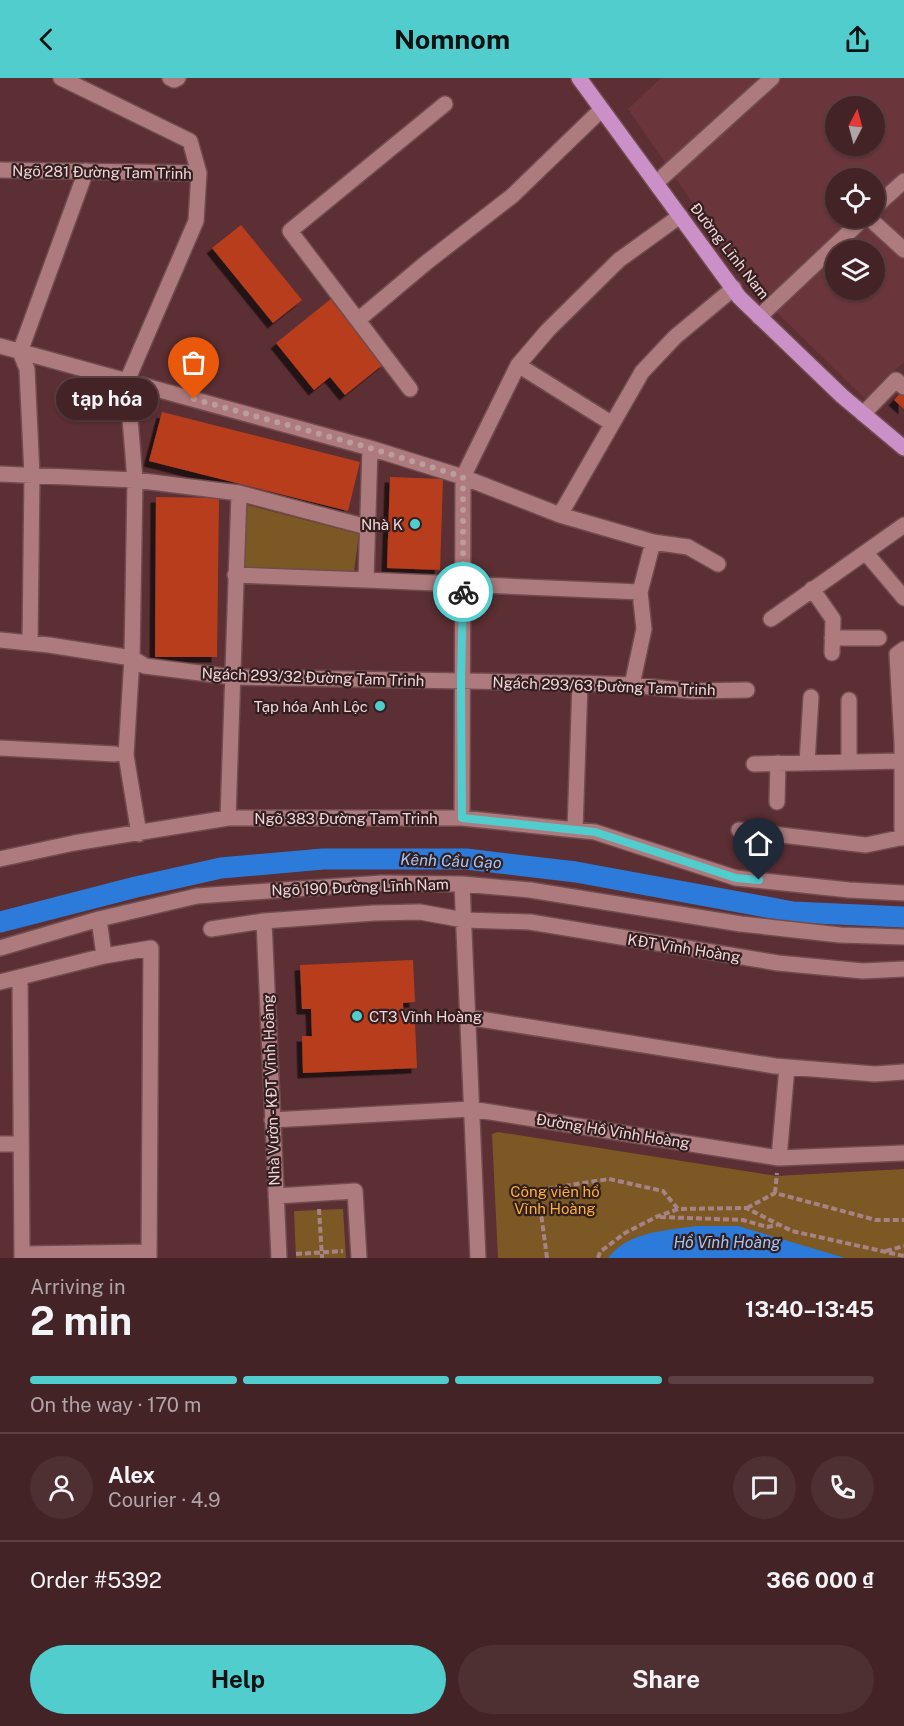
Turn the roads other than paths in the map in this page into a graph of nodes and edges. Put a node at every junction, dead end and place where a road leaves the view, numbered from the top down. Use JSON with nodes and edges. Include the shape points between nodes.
{"nodes":[{"id":1,"x":61,"y":78,"type":"edge"},
{"id":2,"x":579,"y":78,"type":"edge"},
{"id":3,"x":772,"y":78,"type":"edge"},
{"id":4,"x":445,"y":104,"type":"dead end"},
{"id":5,"x":601,"y":110,"type":"junction"},
{"id":6,"x":0,"y":170,"type":"edge"},
{"id":7,"x":86,"y":171,"type":"junction"},
{"id":8,"x":199,"y":173,"type":"junction"},
{"id":9,"x":904,"y":181,"type":"edge"},
{"id":10,"x":656,"y":183,"type":"junction"},
{"id":11,"x":885,"y":198,"type":"edge"},
{"id":12,"x":680,"y":216,"type":"junction"},
{"id":13,"x":853,"y":228,"type":"edge"},
{"id":14,"x":880,"y":228,"type":"edge"},
{"id":15,"x":904,"y":250,"type":"edge"},
{"id":16,"x":734,"y":288,"type":"junction"},
{"id":17,"x":759,"y":317,"type":"junction"},
{"id":18,"x":358,"y":320,"type":"junction"},
{"id":19,"x":0,"y":346,"type":"edge"},
{"id":20,"x":20,"y":352,"type":"junction"},
{"id":21,"x":518,"y":365,"type":"junction"},
{"id":22,"x":128,"y":381,"type":"junction"},
{"id":23,"x":904,"y":387,"type":"edge"},
{"id":24,"x":410,"y":389,"type":"dead end"},
{"id":25,"x":863,"y":414,"type":"junction"},
{"id":26,"x":611,"y":423,"type":"junction"},
{"id":27,"x":370,"y":448,"type":"junction"},
{"id":28,"x":904,"y":448,"type":"edge"},
{"id":29,"x":0,"y":474,"type":"edge"},
{"id":30,"x":32,"y":475,"type":"junction"},
{"id":31,"x":463,"y":477,"type":"junction"},
{"id":32,"x":135,"y":480,"type":"junction"},
{"id":33,"x":239,"y":494,"type":"junction"},
{"id":34,"x":560,"y":514,"type":"junction"},
{"id":35,"x":904,"y":525,"type":"edge"},
{"id":36,"x":367,"y":527,"type":"junction"},
{"id":37,"x":653,"y":542,"type":"junction"},
{"id":38,"x":866,"y":553,"type":"junction"},
{"id":39,"x":718,"y":564,"type":"dead end"},
{"id":40,"x":235,"y":575,"type":"junction"},
{"id":41,"x":366,"y":580,"type":"junction"},
{"id":42,"x":464,"y":583,"type":"junction"},
{"id":43,"x":812,"y":589,"type":"junction"},
{"id":44,"x":640,"y":592,"type":"junction"},
{"id":45,"x":904,"y":598,"type":"edge"},
{"id":46,"x":771,"y":619,"type":"dead end"},
{"id":47,"x":879,"y":638,"type":"dead end"},
{"id":48,"x":0,"y":640,"type":"edge"},
{"id":49,"x":30,"y":643,"type":"junction"},
{"id":50,"x":904,"y":649,"type":"edge"},
{"id":51,"x":132,"y":658,"type":"junction"},
{"id":52,"x":232,"y":677,"type":"junction"},
{"id":53,"x":461,"y":682,"type":"junction"},
{"id":54,"x":580,"y":683,"type":"junction"},
{"id":55,"x":632,"y":685,"type":"junction"},
{"id":56,"x":747,"y":690,"type":"dead end"},
{"id":57,"x":811,"y":698,"type":"dead end"},
{"id":58,"x":849,"y":700,"type":"dead end"},
{"id":59,"x":903,"y":719,"type":"edge"},
{"id":60,"x":903,"y":743,"type":"edge"},
{"id":61,"x":0,"y":748,"type":"edge"},
{"id":62,"x":115,"y":754,"type":"dead end"},
{"id":63,"x":903,"y":761,"type":"edge"},
{"id":64,"x":849,"y":762,"type":"junction"},
{"id":65,"x":778,"y":763,"type":"junction"},
{"id":66,"x":807,"y":763,"type":"junction"},
{"id":67,"x":754,"y":764,"type":"dead end"},
{"id":68,"x":777,"y":802,"type":"dead end"},
{"id":69,"x":228,"y":818,"type":"junction"},
{"id":70,"x":462,"y":818,"type":"junction"},
{"id":71,"x":575,"y":830,"type":"junction"},
{"id":72,"x":740,"y":830,"type":"dead end"},
{"id":73,"x":138,"y":834,"type":"junction"},
{"id":74,"x":903,"y":838,"type":"edge"},
{"id":75,"x":0,"y":860,"type":"edge"},
{"id":76,"x":462,"y":884,"type":"junction"},
{"id":77,"x":904,"y":893,"type":"edge"},
{"id":78,"x":99,"y":919,"type":"junction"},
{"id":79,"x":464,"y":920,"type":"junction"},
{"id":80,"x":264,"y":921,"type":"junction"},
{"id":81,"x":211,"y":928,"type":"dead end"},
{"id":82,"x":904,"y":937,"type":"edge"},
{"id":83,"x":0,"y":948,"type":"edge"},
{"id":84,"x":104,"y":956,"type":"junction"},
{"id":85,"x":904,"y":969,"type":"edge"},
{"id":86,"x":20,"y":977,"type":"junction"},
{"id":87,"x":0,"y":982,"type":"edge"},
{"id":88,"x":467,"y":1017,"type":"junction"},
{"id":89,"x":787,"y":1067,"type":"junction"},
{"id":90,"x":904,"y":1072,"type":"edge"},
{"id":91,"x":471,"y":1109,"type":"junction"},
{"id":92,"x":272,"y":1120,"type":"junction"},
{"id":93,"x":0,"y":1144,"type":"edge"},
{"id":94,"x":20,"y":1144,"type":"junction"},
{"id":95,"x":904,"y":1153,"type":"edge"},
{"id":96,"x":778,"y":1165,"type":"junction"},
{"id":97,"x":276,"y":1196,"type":"junction"},
{"id":98,"x":149,"y":1255,"type":"edge"},
{"id":99,"x":354,"y":1255,"type":"edge"},
{"id":100,"x":22,"y":1256,"type":"edge"},
{"id":101,"x":286,"y":1256,"type":"edge"},
{"id":102,"x":478,"y":1258,"type":"edge"}],
"edges":[{"from":1,"to":8,"type":"street","via":[[190,141]]},
{"from":2,"to":5,"type":"main road","name":"Đường Lĩnh Nam"},
{"from":3,"to":10,"type":"street"},
{"from":4,"to":18,"type":"street","via":[[290,231]]},
{"from":5,"to":10,"type":"main road","name":"Đường Lĩnh Nam"},
{"from":5,"to":18,"type":"street","via":[[512,196]]},
{"from":6,"to":7,"type":"street","name":"Ngõ 281 Đường Tam Trinh"},
{"from":7,"to":8,"type":"street","name":"Ngõ 281 Đường Tam Trinh"},
{"from":7,"to":20,"type":"street"},
{"from":8,"to":22,"type":"street","name":"Ngõ 281 Đường Tam Trinh","via":[[196,221]]},
{"from":9,"to":11,"type":"street"},
{"from":10,"to":12,"type":"main road","name":"Đường Lĩnh Nam"},
{"from":12,"to":16,"type":"main road","name":"Đường Lĩnh Nam"},
{"from":12,"to":21,"type":"street","via":[[619,260]]},
{"from":13,"to":17,"type":"street"},
{"from":14,"to":15,"type":"street"},
{"from":16,"to":17,"type":"main road","name":"Đường Lĩnh Nam"},
{"from":16,"to":26,"type":"street","via":[[675,337],[642,372]]},
{"from":17,"to":25,"type":"main road","name":"Đường Lĩnh Nam"},
{"from":18,"to":24,"type":"street"},
{"from":19,"to":20,"type":"street"},
{"from":20,"to":22,"type":"street"},
{"from":20,"to":30,"type":"street","via":[[27,369]]},
{"from":21,"to":26,"type":"street"},
{"from":21,"to":31,"type":"street"},
{"from":22,"to":27,"type":"street"},
{"from":22,"to":32,"type":"street"},
{"from":23,"to":25,"type":"street","via":[[896,380]]},
{"from":25,"to":28,"type":"main road","name":"Đường Lĩnh Nam"},
{"from":26,"to":34,"type":"street"},
{"from":27,"to":31,"type":"street"},
{"from":27,"to":36,"type":"street"},
{"from":29,"to":30,"type":"street"},
{"from":30,"to":32,"type":"street"},
{"from":30,"to":49,"type":"street"},
{"from":31,"to":34,"type":"street"},
{"from":31,"to":42,"type":"street"},
{"from":32,"to":33,"type":"street"},
{"from":32,"to":51,"type":"street"},
{"from":33,"to":36,"type":"street"},
{"from":33,"to":40,"type":"street"},
{"from":34,"to":37,"type":"street"},
{"from":35,"to":38,"type":"street"},
{"from":36,"to":41,"type":"street"},
{"from":37,"to":39,"type":"street","via":[[688,547]]},
{"from":37,"to":44,"type":"street"},
{"from":38,"to":43,"type":"street"},
{"from":38,"to":45,"type":"street"},
{"from":40,"to":41,"type":"street"},
{"from":40,"to":52,"type":"street"},
{"from":41,"to":42,"type":"street"},
{"from":42,"to":44,"type":"street"},
{"from":42,"to":53,"type":"street"},
{"from":43,"to":46,"type":"street"},
{"from":43,"to":47,"type":"street","via":[[833,619],[832,645]]},
{"from":44,"to":55,"type":"street","via":[[644,629]]},
{"from":48,"to":49,"type":"street","name":"Ngách 293/32 Đường Tam Trinh"},
{"from":49,"to":51,"type":"street","name":"Ngách 293/32 Đường Tam Trinh"},
{"from":50,"to":59,"type":"street","via":[[897,654]]},
{"from":51,"to":52,"type":"street","name":"Ngách 293/32 Đường Tam Trinh","via":[[144,666]]},
{"from":51,"to":73,"type":"street","via":[[126,754]]},
{"from":52,"to":53,"type":"street","name":"Ngách 293/32 Đường Tam Trinh"},
{"from":52,"to":69,"type":"street"},
{"from":53,"to":54,"type":"street","name":"Ngách 293/63 Đường Tam Trinh"},
{"from":53,"to":70,"type":"street"},
{"from":54,"to":55,"type":"street","name":"Ngách 293/63 Đường Tam Trinh"},
{"from":54,"to":71,"type":"street"},
{"from":55,"to":56,"type":"street","name":"Ngách 293/63 Đường Tam Trinh","via":[[692,691]]},
{"from":57,"to":66,"type":"street"},
{"from":58,"to":64,"type":"street"},
{"from":59,"to":60,"type":"street"},
{"from":60,"to":63,"type":"street"},
{"from":61,"to":62,"type":"street"},
{"from":63,"to":64,"type":"street"},
{"from":63,"to":74,"type":"street"},
{"from":64,"to":66,"type":"street"},
{"from":65,"to":66,"type":"street"},
{"from":65,"to":67,"type":"street"},
{"from":65,"to":68,"type":"street"},
{"from":69,"to":70,"type":"street","name":"Ngõ 383 Đường Tam Trinh"},
{"from":69,"to":73,"type":"street","name":"Ngõ 383 Đường Tam Trinh"},
{"from":70,"to":71,"type":"street","name":"Ngõ 383 Đường Tam Trinh"},
{"from":71,"to":77,"type":"street","name":"Ngõ 383 Đường Tam Trinh","via":[[595,832],[736,878]]},
{"from":72,"to":74,"type":"street","via":[[866,845]]},
{"from":73,"to":75,"type":"street","name":"Ngõ 383 Đường Tam Trinh","via":[[74,843]]},
{"from":76,"to":78,"type":"street","name":"Ngõ 190 Đường Lĩnh Nam","via":[[382,883],[197,896]]},
{"from":76,"to":79,"type":"street"},
{"from":76,"to":82,"type":"street","name":"Ngõ 190 Đường Lĩnh Nam","via":[[530,890],[741,924]]},
{"from":78,"to":83,"type":"street","name":"Ngõ 190 Đường Lĩnh Nam"},
{"from":78,"to":84,"type":"street"},
{"from":79,"to":80,"type":"street","name":"KĐT Vĩnh Hoàng","via":[[420,912]]},
{"from":79,"to":85,"type":"street","name":"KĐT Vĩnh Hoàng","via":[[530,922],[778,963],[863,971]]},
{"from":79,"to":88,"type":"street"},
{"from":80,"to":81,"type":"street","name":"KĐT Vĩnh Hoàng"},
{"from":80,"to":92,"type":"street","name":"Nhà Vườn - KĐT Vĩnh Hoàng"},
{"from":84,"to":86,"type":"street"},
{"from":84,"to":98,"type":"street","via":[[151,948]]},
{"from":86,"to":87,"type":"street"},
{"from":86,"to":94,"type":"street"},
{"from":88,"to":89,"type":"street"},
{"from":88,"to":91,"type":"street"},
{"from":89,"to":90,"type":"street","via":[[875,1074]]},
{"from":89,"to":96,"type":"street"},
{"from":91,"to":92,"type":"street"},
{"from":91,"to":96,"type":"street","name":"Đường Hồ Vĩnh Hoàng"},
{"from":91,"to":102,"type":"street"},
{"from":92,"to":97,"type":"street","name":"Nhà Vườn - KĐT Vĩnh Hoàng"},
{"from":93,"to":94,"type":"street"},
{"from":94,"to":100,"type":"street"},
{"from":95,"to":96,"type":"street","name":"Đường Hồ Vĩnh Hoàng"},
{"from":97,"to":99,"type":"street","via":[[355,1191]]},
{"from":97,"to":101,"type":"street","name":"Nhà Vườn - KĐT Vĩnh Hoàng"},
{"from":98,"to":100,"type":"street"}]}
